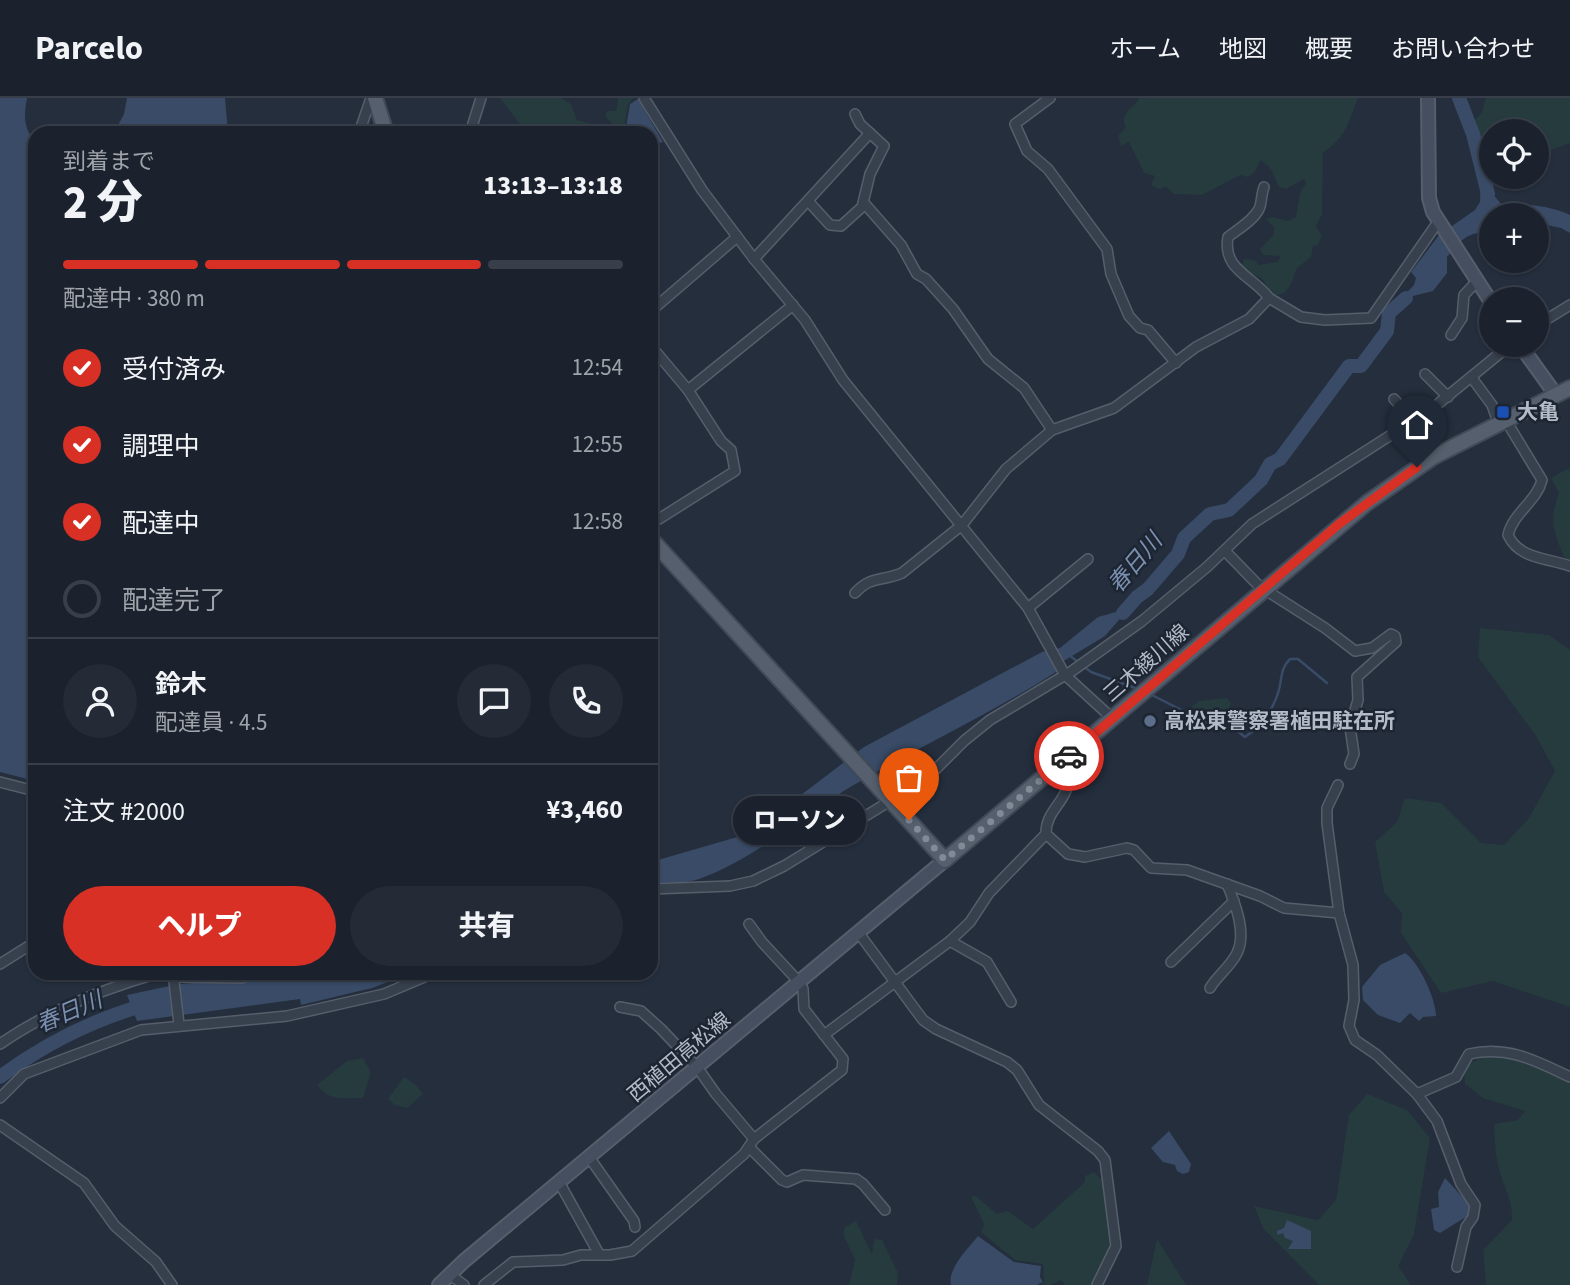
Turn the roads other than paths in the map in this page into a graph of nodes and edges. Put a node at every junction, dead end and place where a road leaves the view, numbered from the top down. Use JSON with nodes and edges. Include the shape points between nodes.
{"nodes":[{"id":1,"x":373,"y":98,"type":"edge"},
{"id":2,"x":481,"y":98,"type":"edge"},
{"id":3,"x":644,"y":98,"type":"edge"},
{"id":4,"x":1050,"y":98,"type":"edge"},
{"id":5,"x":1429,"y":98,"type":"edge"},
{"id":6,"x":855,"y":114,"type":"dead end"},
{"id":7,"x":362,"y":126,"type":"edge"},
{"id":8,"x":383,"y":126,"type":"edge"},
{"id":9,"x":472,"y":126,"type":"edge"},
{"id":10,"x":870,"y":133,"type":"junction"},
{"id":11,"x":1265,"y":187,"type":"dead end"},
{"id":12,"x":808,"y":201,"type":"junction"},
{"id":13,"x":864,"y":203,"type":"junction"},
{"id":14,"x":1440,"y":225,"type":"junction"},
{"id":15,"x":737,"y":237,"type":"junction"},
{"id":16,"x":754,"y":259,"type":"junction"},
{"id":17,"x":1477,"y":281,"type":"junction"},
{"id":18,"x":1481,"y":287,"type":"edge"},
{"id":19,"x":1269,"y":298,"type":"junction"},
{"id":20,"x":658,"y":305,"type":"edge"},
{"id":21,"x":793,"y":305,"type":"junction"},
{"id":22,"x":1570,"y":305,"type":"edge"},
{"id":23,"x":1549,"y":318,"type":"edge"},
{"id":24,"x":1451,"y":335,"type":"dead end"},
{"id":25,"x":658,"y":354,"type":"edge"},
{"id":26,"x":1496,"y":357,"type":"edge"},
{"id":27,"x":1529,"y":357,"type":"edge"},
{"id":28,"x":1176,"y":363,"type":"junction"},
{"id":29,"x":1424,"y":374,"type":"dead end"},
{"id":30,"x":1472,"y":378,"type":"junction"},
{"id":31,"x":1570,"y":388,"type":"edge"},
{"id":32,"x":688,"y":390,"type":"junction"},
{"id":33,"x":1556,"y":395,"type":"junction"},
{"id":34,"x":1448,"y":397,"type":"junction"},
{"id":35,"x":1394,"y":399,"type":"dead end"},
{"id":36,"x":1413,"y":420,"type":"junction"},
{"id":37,"x":1502,"y":421,"type":"junction"},
{"id":38,"x":1052,"y":430,"type":"junction"},
{"id":39,"x":658,"y":520,"type":"edge"},
{"id":40,"x":962,"y":525,"type":"junction"},
{"id":41,"x":658,"y":547,"type":"edge"},
{"id":42,"x":1224,"y":551,"type":"junction"},
{"id":43,"x":1088,"y":559,"type":"dead end"},
{"id":44,"x":1570,"y":566,"type":"edge"},
{"id":45,"x":1263,"y":589,"type":"junction"},
{"id":46,"x":855,"y":593,"type":"dead end"},
{"id":47,"x":1028,"y":608,"type":"junction"},
{"id":48,"x":1065,"y":674,"type":"junction"},
{"id":49,"x":1113,"y":719,"type":"junction"},
{"id":50,"x":1062,"y":762,"type":"junction"},
{"id":51,"x":1350,"y":764,"type":"dead end"},
{"id":52,"x":0,"y":782,"type":"edge"},
{"id":53,"x":1338,"y":785,"type":"dead end"},
{"id":54,"x":28,"y":789,"type":"edge"},
{"id":55,"x":891,"y":800,"type":"junction"},
{"id":56,"x":1046,"y":834,"type":"junction"},
{"id":57,"x":945,"y":860,"type":"junction"},
{"id":58,"x":1227,"y":884,"type":"junction"},
{"id":59,"x":658,"y":889,"type":"edge"},
{"id":60,"x":1234,"y":901,"type":"junction"},
{"id":61,"x":1339,"y":913,"type":"junction"},
{"id":62,"x":749,"y":924,"type":"dead end"},
{"id":63,"x":858,"y":932,"type":"junction"},
{"id":64,"x":950,"y":941,"type":"junction"},
{"id":65,"x":28,"y":947,"type":"edge"},
{"id":66,"x":1171,"y":962,"type":"dead end"},
{"id":67,"x":0,"y":964,"type":"edge"},
{"id":68,"x":137,"y":980,"type":"edge"},
{"id":69,"x":174,"y":980,"type":"edge"},
{"id":70,"x":417,"y":980,"type":"edge"},
{"id":71,"x":799,"y":982,"type":"junction"},
{"id":72,"x":897,"y":982,"type":"junction"},
{"id":73,"x":1210,"y":988,"type":"dead end"},
{"id":74,"x":1011,"y":1002,"type":"dead end"},
{"id":75,"x":620,"y":1007,"type":"dead end"},
{"id":76,"x":178,"y":1023,"type":"junction"},
{"id":77,"x":824,"y":1035,"type":"junction"},
{"id":78,"x":0,"y":1044,"type":"edge"},
{"id":79,"x":697,"y":1067,"type":"junction"},
{"id":80,"x":1570,"y":1077,"type":"edge"},
{"id":81,"x":1417,"y":1094,"type":"junction"},
{"id":82,"x":0,"y":1098,"type":"edge"},
{"id":83,"x":0,"y":1125,"type":"edge"},
{"id":84,"x":752,"y":1143,"type":"junction"},
{"id":85,"x":589,"y":1157,"type":"junction"},
{"id":86,"x":559,"y":1182,"type":"junction"},
{"id":87,"x":885,"y":1210,"type":"dead end"},
{"id":88,"x":635,"y":1227,"type":"dead end"},
{"id":89,"x":599,"y":1254,"type":"junction"},
{"id":90,"x":1457,"y":1267,"type":"dead end"},
{"id":91,"x":449,"y":1274,"type":"junction"},
{"id":92,"x":173,"y":1285,"type":"edge"},
{"id":93,"x":439,"y":1285,"type":"edge"},
{"id":94,"x":464,"y":1285,"type":"edge"},
{"id":95,"x":484,"y":1285,"type":"edge"},
{"id":96,"x":1097,"y":1285,"type":"edge"}],
"edges":[{"from":1,"to":7,"type":"street"},
{"from":1,"to":8,"type":"main road"},
{"from":2,"to":9,"type":"street"},
{"from":3,"to":15,"type":"street"},
{"from":4,"to":28,"type":"street","via":[[1015,124],[1023,145],[1048,169],[1107,249],[1111,274],[1129,316],[1148,330]]},
{"from":5,"to":14,"type":"main road","via":[[1429,198]]},
{"from":6,"to":10,"type":"street"},
{"from":10,"to":12,"type":"street"},
{"from":10,"to":13,"type":"street","via":[[884,146],[870,174]]},
{"from":11,"to":19,"type":"street","via":[[1261,207],[1228,237],[1226,246],[1236,272],[1259,285]]},
{"from":12,"to":13,"type":"street","via":[[835,227]]},
{"from":12,"to":16,"type":"street"},
{"from":13,"to":38,"type":"street","via":[[901,245],[912,268],[953,309],[988,359],[1024,387]]},
{"from":14,"to":17,"type":"main road"},
{"from":14,"to":19,"type":"street","via":[[1371,318],[1301,317]]},
{"from":15,"to":16,"type":"street"},
{"from":15,"to":20,"type":"street"},
{"from":16,"to":21,"type":"street"},
{"from":17,"to":18,"type":"main road"},
{"from":17,"to":24,"type":"street","via":[[1464,295],[1462,318]]},
{"from":19,"to":28,"type":"street","via":[[1249,318],[1195,347]]},
{"from":21,"to":32,"type":"street"},
{"from":21,"to":40,"type":"street","via":[[843,380]]},
{"from":22,"to":23,"type":"street"},
{"from":25,"to":32,"type":"street"},
{"from":26,"to":30,"type":"street"},
{"from":27,"to":33,"type":"main road"},
{"from":28,"to":38,"type":"street","via":[[1114,408]]},
{"from":29,"to":34,"type":"street"},
{"from":30,"to":34,"type":"street"},
{"from":30,"to":37,"type":"street"},
{"from":31,"to":33,"type":"main road","name":"三木綾川線"},
{"from":32,"to":39,"type":"street","via":[[731,450],[735,471]]},
{"from":33,"to":37,"type":"main road","name":"三木綾川線"},
{"from":34,"to":36,"type":"street"},
{"from":35,"to":36,"type":"street"},
{"from":36,"to":42,"type":"street","via":[[1266,514]]},
{"from":37,"to":44,"type":"street","via":[[1542,480],[1511,521],[1507,535],[1524,554]]},
{"from":37,"to":45,"type":"main road","name":"三木綾川線","via":[[1401,477]]},
{"from":38,"to":40,"type":"street","via":[[1006,469]]},
{"from":40,"to":46,"type":"street","via":[[902,573],[866,580]]},
{"from":40,"to":47,"type":"street"},
{"from":41,"to":55,"type":"main road"},
{"from":42,"to":45,"type":"street"},
{"from":42,"to":48,"type":"street","via":[[1142,621]]},
{"from":43,"to":47,"type":"street"},
{"from":45,"to":49,"type":"main road","name":"三木綾川線"},
{"from":45,"to":51,"type":"street","via":[[1355,651],[1395,636],[1392,648],[1357,677]]},
{"from":47,"to":48,"type":"street"},
{"from":48,"to":49,"type":"street"},
{"from":48,"to":55,"type":"street","via":[[990,720],[940,767]]},
{"from":49,"to":50,"type":"main road","name":"三木綾川線"},
{"from":50,"to":56,"type":"street","via":[[1068,773],[1067,793],[1045,826]]},
{"from":50,"to":57,"type":"main road","name":"三木綾川線"},
{"from":52,"to":54,"type":"street"},
{"from":53,"to":61,"type":"street","via":[[1327,808],[1327,823]]},
{"from":55,"to":57,"type":"main road"},
{"from":55,"to":59,"type":"street","via":[[753,881]]},
{"from":56,"to":58,"type":"street","via":[[1068,854],[1085,857],[1127,848],[1151,867],[1187,870]]},
{"from":56,"to":64,"type":"street"},
{"from":57,"to":63,"type":"main road","name":"西植田高松線"},
{"from":58,"to":60,"type":"street"},
{"from":58,"to":61,"type":"street","via":[[1284,908]]},
{"from":60,"to":66,"type":"street"},
{"from":60,"to":73,"type":"street","via":[[1240,945]]},
{"from":61,"to":81,"type":"street","via":[[1353,965],[1349,1026],[1355,1040]]},
{"from":62,"to":71,"type":"street"},
{"from":63,"to":71,"type":"main road","name":"西植田高松線"},
{"from":63,"to":72,"type":"street"},
{"from":64,"to":72,"type":"street"},
{"from":64,"to":74,"type":"street","via":[[987,962]]},
{"from":65,"to":67,"type":"street"},
{"from":68,"to":78,"type":"street","via":[[38,1019]]},
{"from":69,"to":76,"type":"street"},
{"from":70,"to":76,"type":"street","via":[[384,994],[296,1014]]},
{"from":71,"to":77,"type":"street","via":[[804,1009]]},
{"from":71,"to":79,"type":"main road","name":"西植田高松線"},
{"from":72,"to":77,"type":"street"},
{"from":72,"to":96,"type":"street","via":[[923,1020],[1007,1062],[1039,1105],[1105,1160],[1116,1246]]},
{"from":75,"to":79,"type":"street","via":[[641,1011]]},
{"from":76,"to":82,"type":"street","via":[[128,1033],[34,1069],[14,1081]]},
{"from":77,"to":84,"type":"street","via":[[843,1059],[842,1070]]},
{"from":79,"to":84,"type":"street"},
{"from":79,"to":85,"type":"main road","name":"西植田高松線"},
{"from":80,"to":81,"type":"street","via":[[1518,1053],[1485,1051],[1469,1054],[1456,1077]]},
{"from":81,"to":90,"type":"street","via":[[1437,1121],[1461,1184],[1475,1205]]},
{"from":83,"to":92,"type":"street","via":[[84,1183],[115,1226],[156,1262]]},
{"from":84,"to":87,"type":"street","via":[[782,1180],[818,1174],[856,1179]]},
{"from":84,"to":89,"type":"street","via":[[632,1251]]},
{"from":85,"to":86,"type":"main road","name":"西植田高松線"},
{"from":85,"to":88,"type":"street"},
{"from":86,"to":89,"type":"street"},
{"from":86,"to":91,"type":"main road","name":"西植田高松線"},
{"from":89,"to":95,"type":"street","via":[[513,1262]]},
{"from":91,"to":93,"type":"main road","name":"西植田高松線"},
{"from":91,"to":94,"type":"street"}]}
